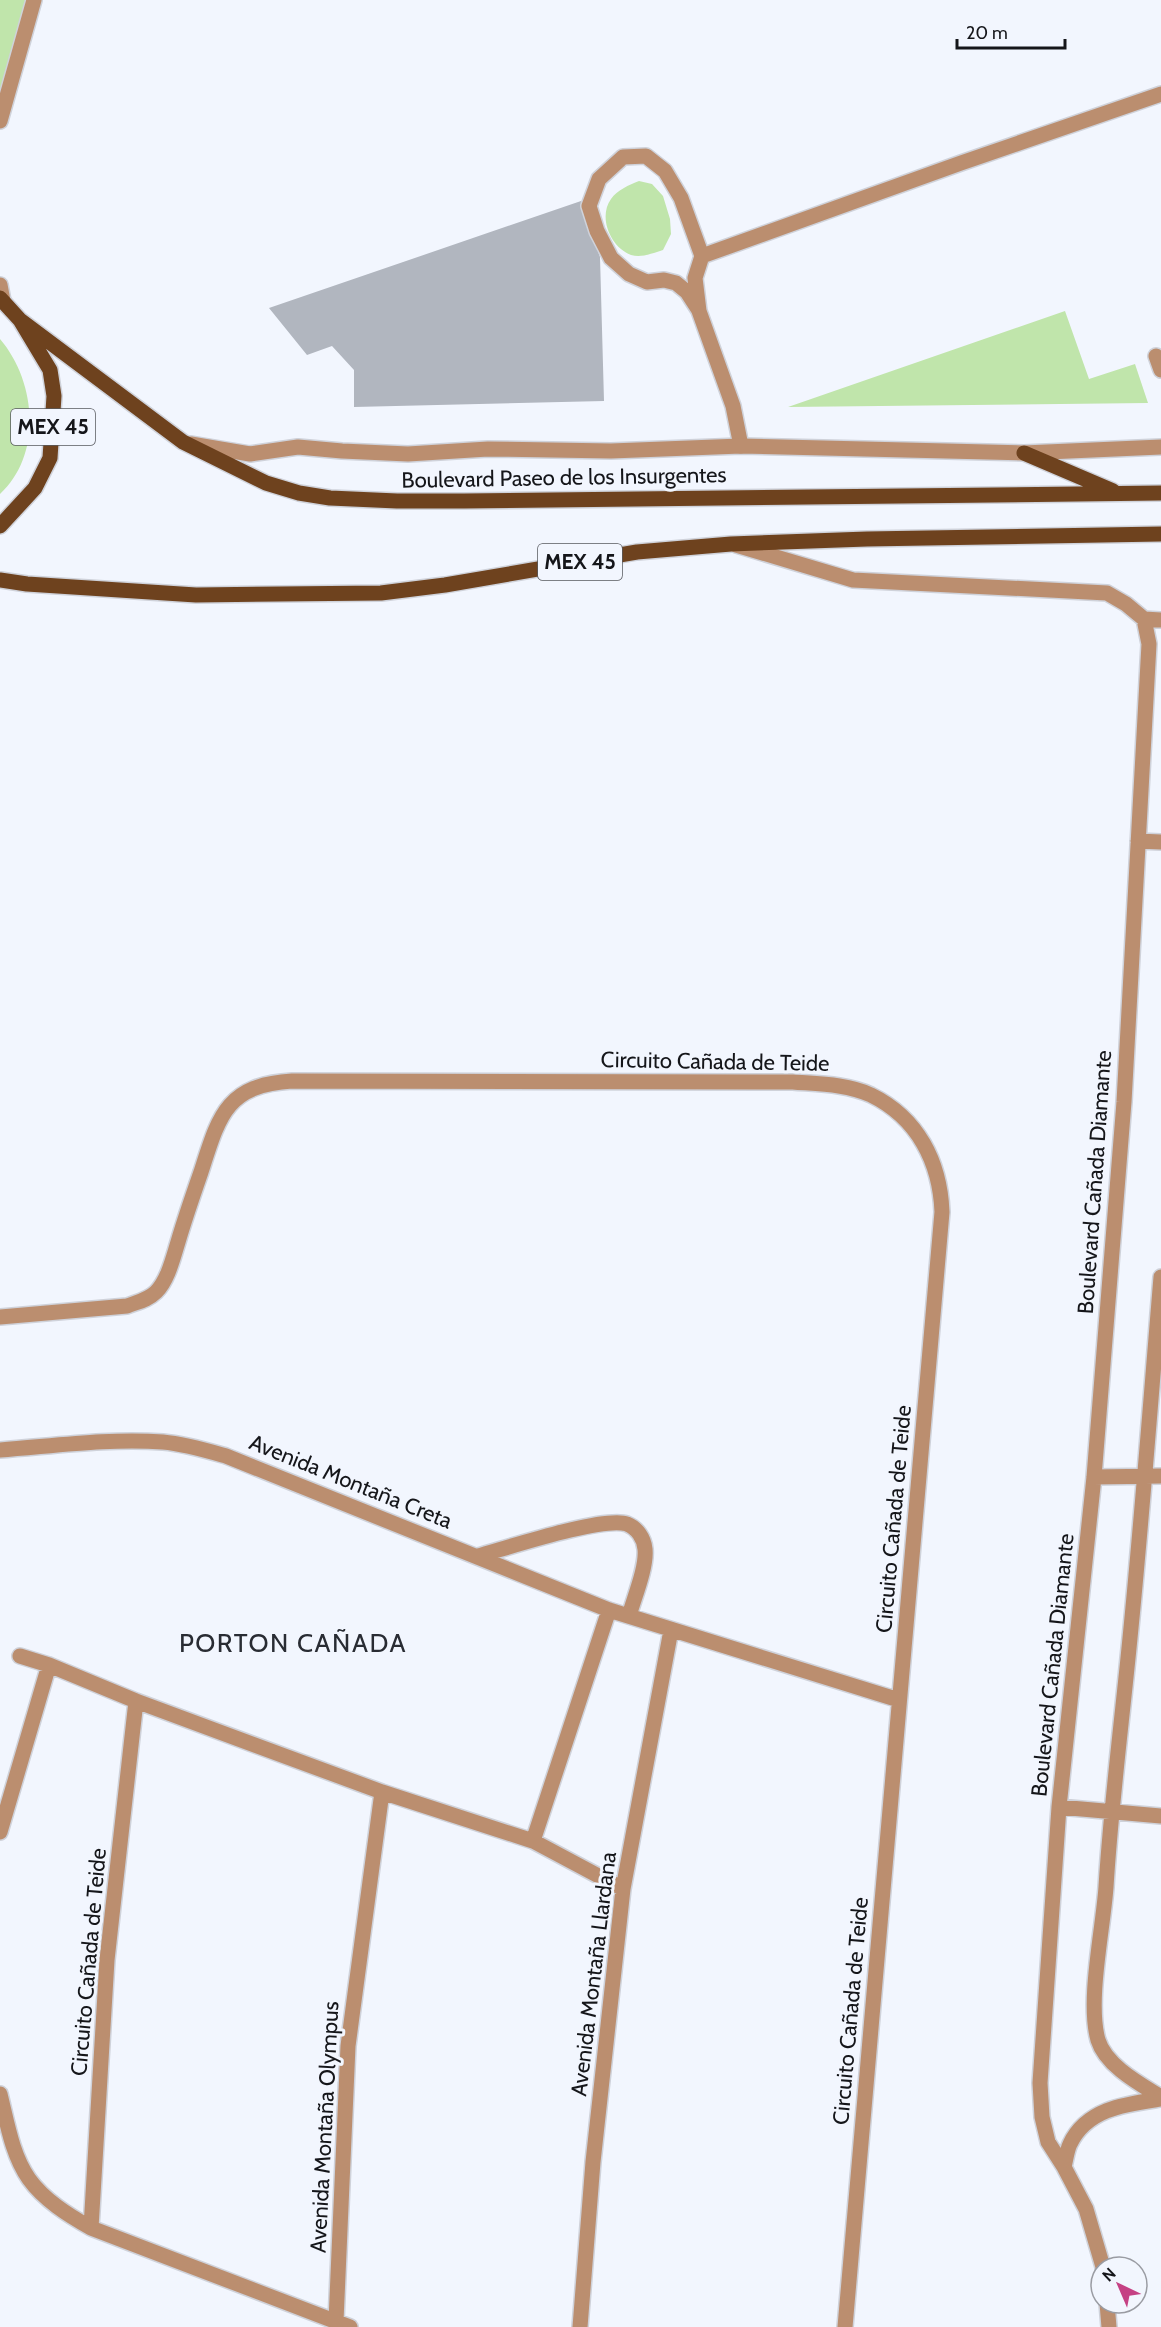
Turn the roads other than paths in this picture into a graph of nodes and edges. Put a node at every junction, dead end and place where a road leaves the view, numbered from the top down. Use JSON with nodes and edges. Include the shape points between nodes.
{"nodes":[{"id":1,"x":34,"y":0,"type":"edge"},
{"id":2,"x":1161,"y":94,"type":"edge"},
{"id":3,"x":0,"y":122,"type":"edge"},
{"id":4,"x":702,"y":256,"type":"junction"},
{"id":5,"x":0,"y":285,"type":"edge"},
{"id":6,"x":2,"y":299,"type":"edge"},
{"id":7,"x":699,"y":311,"type":"junction"},
{"id":8,"x":20,"y":320,"type":"junction"},
{"id":9,"x":183,"y":442,"type":"junction"},
{"id":10,"x":741,"y":446,"type":"junction"},
{"id":11,"x":1161,"y":447,"type":"edge"},
{"id":12,"x":1024,"y":453,"type":"junction"},
{"id":13,"x":1161,"y":493,"type":"edge"},
{"id":14,"x":1122,"y":494,"type":"junction"},
{"id":15,"x":0,"y":526,"type":"edge"},
{"id":16,"x":1161,"y":534,"type":"edge"},
{"id":17,"x":731,"y":544,"type":"junction"},
{"id":18,"x":0,"y":580,"type":"edge"},
{"id":19,"x":1144,"y":619,"type":"junction"},
{"id":20,"x":1161,"y":620,"type":"edge"},
{"id":21,"x":1138,"y":841,"type":"junction"},
{"id":22,"x":1161,"y":842,"type":"edge"},
{"id":23,"x":1161,"y":1276,"type":"edge"},
{"id":24,"x":0,"y":1317,"type":"edge"},
{"id":25,"x":0,"y":1450,"type":"edge"},
{"id":26,"x":1161,"y":1476,"type":"edge"},
{"id":27,"x":1094,"y":1477,"type":"junction"},
{"id":28,"x":1144,"y":1477,"type":"junction"},
{"id":29,"x":478,"y":1556,"type":"junction"},
{"id":30,"x":609,"y":1610,"type":"junction"},
{"id":31,"x":628,"y":1616,"type":"junction"},
{"id":32,"x":671,"y":1630,"type":"junction"},
{"id":33,"x":20,"y":1656,"type":"dead end"},
{"id":34,"x":49,"y":1665,"type":"junction"},
{"id":35,"x":899,"y":1700,"type":"junction"},
{"id":36,"x":136,"y":1701,"type":"junction"},
{"id":37,"x":382,"y":1792,"type":"junction"},
{"id":38,"x":1059,"y":1807,"type":"junction"},
{"id":39,"x":1110,"y":1812,"type":"junction"},
{"id":40,"x":1161,"y":1816,"type":"edge"},
{"id":41,"x":0,"y":1832,"type":"edge"},
{"id":42,"x":533,"y":1841,"type":"junction"},
{"id":43,"x":623,"y":1889,"type":"junction"},
{"id":44,"x":0,"y":2094,"type":"edge"},
{"id":45,"x":1161,"y":2098,"type":"edge"},
{"id":46,"x":1064,"y":2167,"type":"junction"},
{"id":47,"x":91,"y":2228,"type":"junction"},
{"id":48,"x":1099,"y":2255,"type":"edge"},
{"id":49,"x":343,"y":2324,"type":"edge"},
{"id":50,"x":580,"y":2327,"type":"edge"},
{"id":51,"x":845,"y":2327,"type":"edge"}],
"edges":[{"from":1,"to":3,"type":"street"},
{"from":2,"to":4,"type":"street"},
{"from":4,"to":7,"type":"street","via":[[695,278]]},
{"from":4,"to":7,"type":"street","via":[[681,198],[665,171],[646,156],[623,157],[600,178],[589,206],[611,258],[629,274],[647,282],[676,283]]},
{"from":5,"to":6,"type":"street"},
{"from":6,"to":8,"type":"main road","number":"MEX 45"},
{"from":7,"to":10,"type":"street","via":[[733,406]]},
{"from":8,"to":9,"type":"main road","name":"Boulevard Paseo de los Insurgentes","number":"MEX 45"},
{"from":8,"to":15,"type":"main road","number":"MEX 45","via":[[50,370],[54,396],[50,458],[35,488]]},
{"from":9,"to":10,"type":"street","via":[[250,454],[298,447],[408,454],[488,449],[611,451]]},
{"from":9,"to":14,"type":"main road","name":"Boulevard Paseo de los Insurgentes","number":"MEX 45","via":[[266,483],[299,493],[341,498],[442,501]]},
{"from":10,"to":12,"type":"street"},
{"from":11,"to":12,"type":"street"},
{"from":12,"to":14,"type":"main road"},
{"from":13,"to":14,"type":"main road","name":"Boulevard Paseo de los Insurgentes","number":"MEX 45"},
{"from":16,"to":17,"type":"main road","number":"MEX 45"},
{"from":17,"to":18,"type":"main road","number":"MEX 45","via":[[637,552],[381,593],[196,595]]},
{"from":17,"to":19,"type":"street","via":[[853,580],[1107,593]]},
{"from":19,"to":20,"type":"street"},
{"from":19,"to":21,"type":"street","name":"Boulevard Cañada Diamante","via":[[1149,644]]},
{"from":21,"to":22,"type":"street"},
{"from":21,"to":27,"type":"street","name":"Boulevard Cañada Diamante","via":[[1124,1102]]},
{"from":23,"to":28,"type":"street"},
{"from":24,"to":35,"type":"street","name":"Circuito Cañada de Teide","via":[[127,1306],[155,1293],[174,1258],[221,1115],[254,1087],[292,1081],[793,1082],[841,1086],[870,1095],[909,1124],[924,1145],[936,1168],[942,1212]]},
{"from":25,"to":29,"type":"street","name":"Avenida Montaña Creta","via":[[120,1442],[193,1446]]},
{"from":26,"to":28,"type":"street"},
{"from":27,"to":28,"type":"street"},
{"from":27,"to":38,"type":"street","name":"Boulevard Cañada Diamante"},
{"from":28,"to":39,"type":"street"},
{"from":29,"to":30,"type":"street","name":"Avenida Montaña Creta"},
{"from":29,"to":31,"type":"street","via":[[575,1529],[626,1524],[636,1529],[646,1551]]},
{"from":30,"to":31,"type":"street","name":"Avenida Montaña Creta"},
{"from":30,"to":42,"type":"street"},
{"from":31,"to":32,"type":"street","name":"Avenida Montaña Creta"},
{"from":32,"to":35,"type":"street"},
{"from":32,"to":43,"type":"street","name":"Avenida Montaña Llardana"},
{"from":33,"to":34,"type":"street"},
{"from":34,"to":36,"type":"street"},
{"from":34,"to":41,"type":"street"},
{"from":35,"to":51,"type":"street","name":"Circuito Cañada de Teide"},
{"from":36,"to":37,"type":"street"},
{"from":36,"to":47,"type":"street","name":"Circuito Cañada de Teide","via":[[107,1960]]},
{"from":37,"to":42,"type":"street"},
{"from":37,"to":49,"type":"street","name":"Avenida Montaña Olympus","via":[[348,2046]]},
{"from":38,"to":39,"type":"street"},
{"from":38,"to":46,"type":"street","name":"Boulevard Cañada Diamante","via":[[1040,2083],[1048,2142]]},
{"from":39,"to":40,"type":"street"},
{"from":39,"to":45,"type":"street","via":[[1095,2025],[1099,2043],[1115,2064]]},
{"from":42,"to":43,"type":"street"},
{"from":43,"to":50,"type":"street","name":"Avenida Montaña Llardana","via":[[593,2162]]},
{"from":44,"to":47,"type":"street","via":[[8,2129],[28,2178],[62,2211]]},
{"from":45,"to":46,"type":"street","via":[[1097,2114],[1070,2143]]},
{"from":46,"to":48,"type":"street","name":"Boulevard Cañada Diamante","via":[[1086,2209]]},
{"from":47,"to":49,"type":"street"}]}
